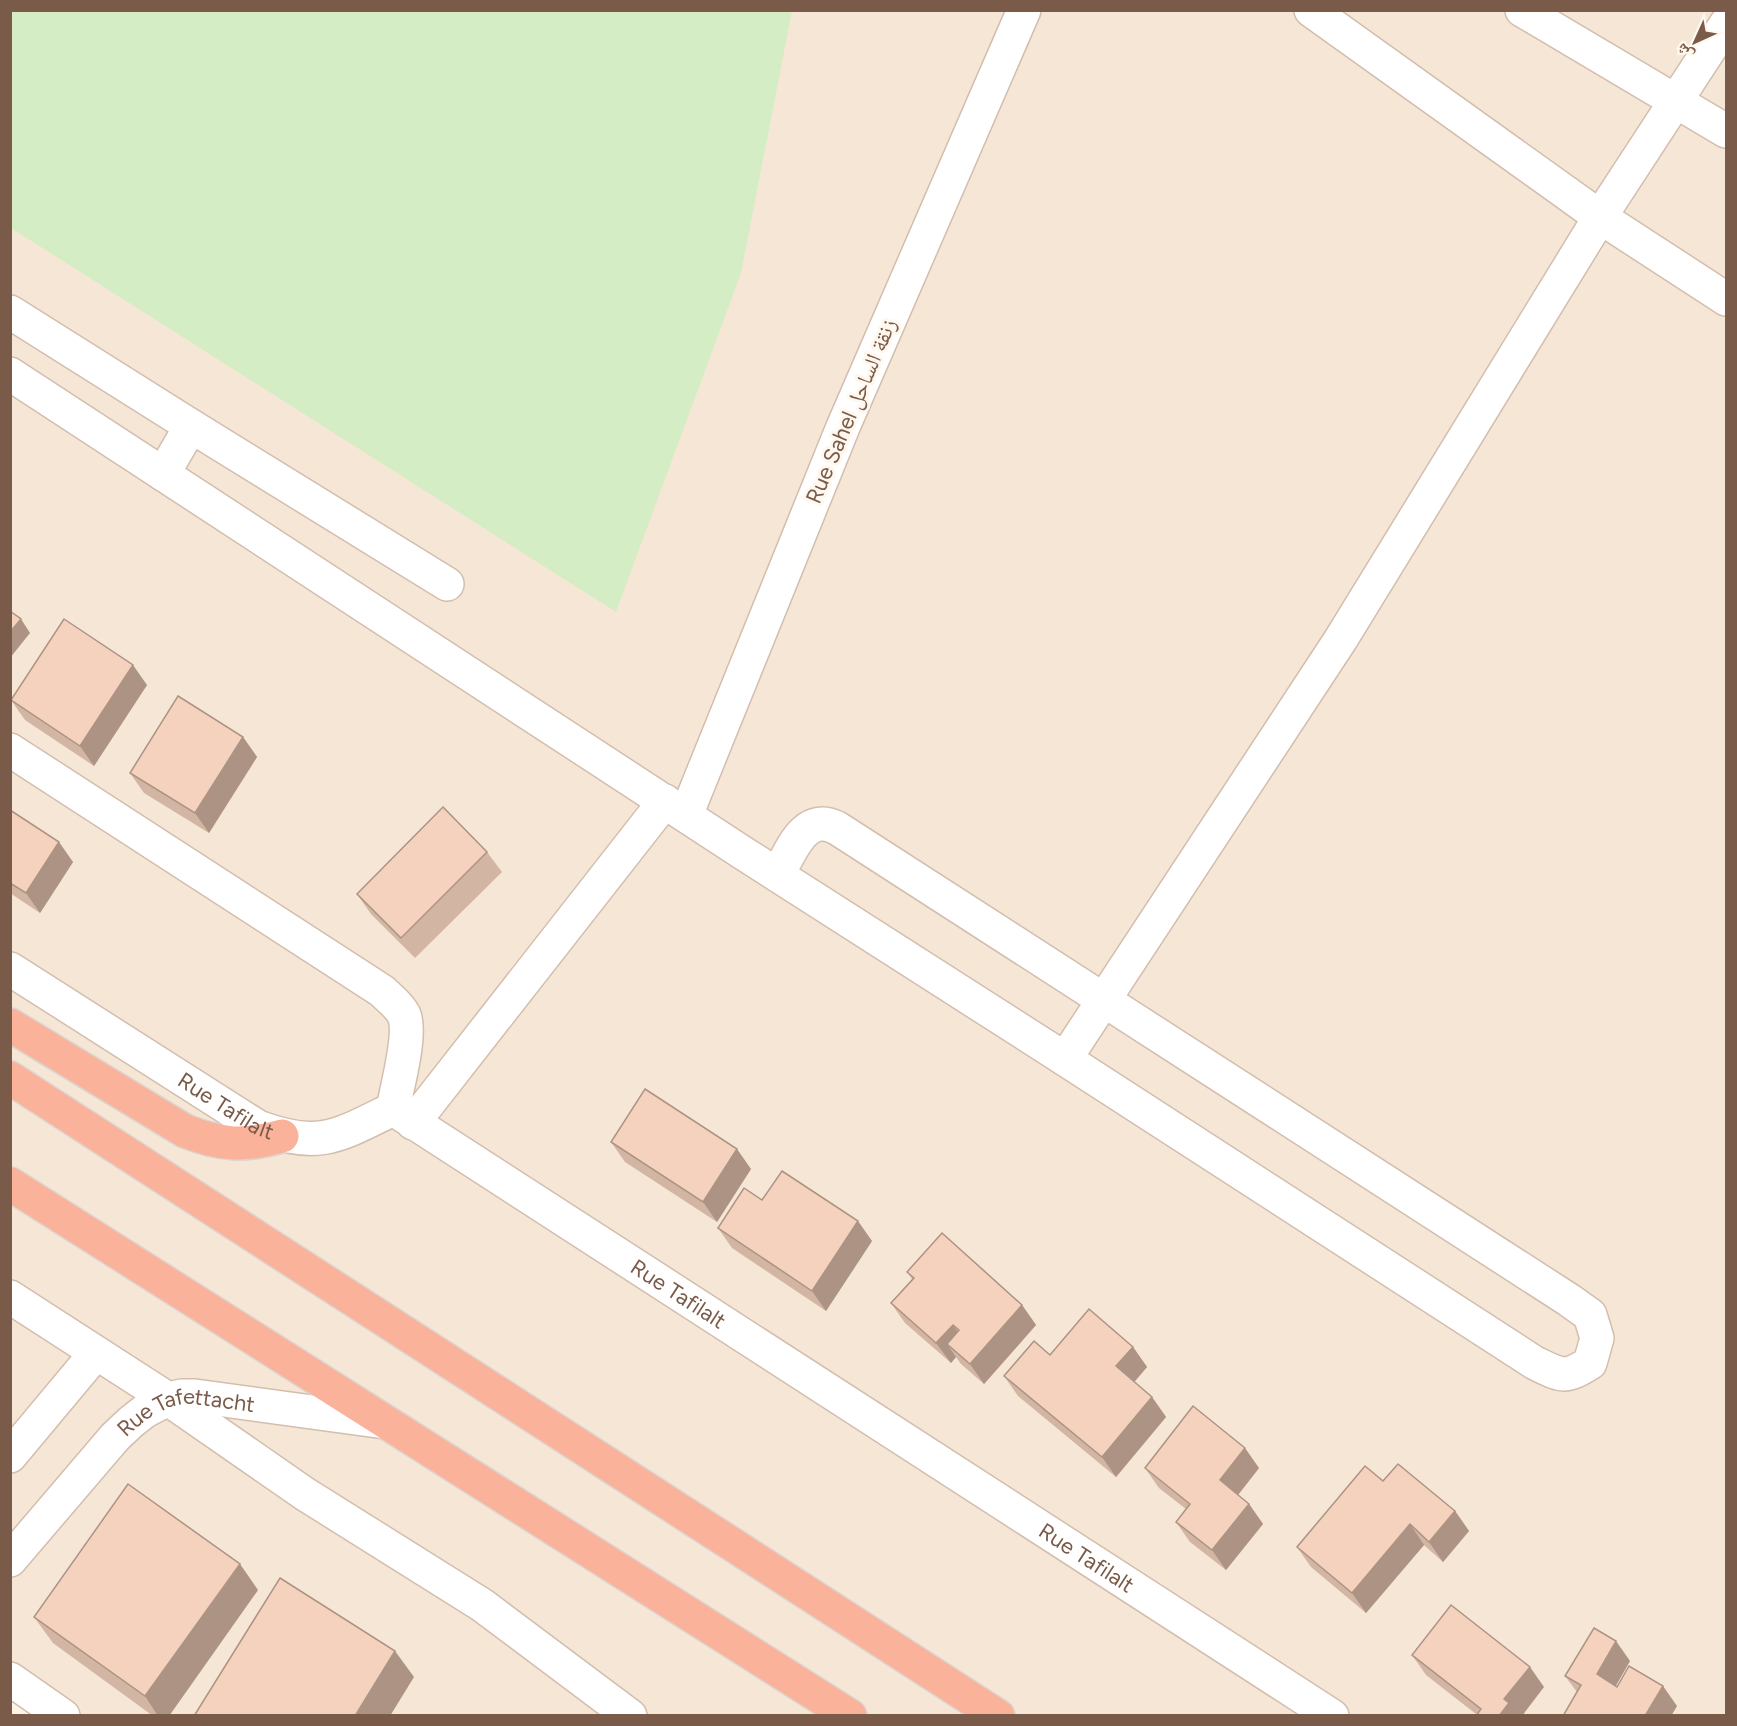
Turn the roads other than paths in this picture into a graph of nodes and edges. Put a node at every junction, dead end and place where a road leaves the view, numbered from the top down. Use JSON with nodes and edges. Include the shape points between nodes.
{"nodes":[{"id":1,"x":1024,"y":10,"type":"edge"},
{"id":2,"x":1311,"y":10,"type":"edge"},
{"id":3,"x":1522,"y":10,"type":"edge"},
{"id":4,"x":1726,"y":24,"type":"edge"},
{"id":5,"x":1677,"y":100,"type":"junction"},
{"id":6,"x":1726,"y":131,"type":"edge"},
{"id":7,"x":1600,"y":217,"type":"junction"},
{"id":8,"x":1726,"y":299,"type":"edge"},
{"id":9,"x":10,"y":312,"type":"edge"},
{"id":10,"x":10,"y":374,"type":"edge"},
{"id":11,"x":191,"y":426,"type":"junction"},
{"id":12,"x":164,"y":474,"type":"junction"},
{"id":13,"x":447,"y":584,"type":"dead end"},
{"id":14,"x":10,"y":750,"type":"edge"},
{"id":15,"x":675,"y":808,"type":"junction"},
{"id":16,"x":778,"y":874,"type":"junction"},
{"id":17,"x":10,"y":969,"type":"edge"},
{"id":18,"x":1104,"y":1000,"type":"junction"},
{"id":19,"x":10,"y":1025,"type":"edge"},
{"id":20,"x":1065,"y":1059,"type":"junction"},
{"id":21,"x":10,"y":1078,"type":"edge"},
{"id":22,"x":403,"y":1116,"type":"junction"},
{"id":23,"x":282,"y":1136,"type":"junction"},
{"id":24,"x":10,"y":1184,"type":"edge"},
{"id":25,"x":10,"y":1297,"type":"edge"},
{"id":26,"x":96,"y":1353,"type":"junction"},
{"id":27,"x":168,"y":1399,"type":"junction"},
{"id":28,"x":22,"y":1422,"type":"edge"},
{"id":29,"x":385,"y":1422,"type":"junction"},
{"id":30,"x":10,"y":1456,"type":"edge"},
{"id":31,"x":10,"y":1560,"type":"edge"},
{"id":32,"x":10,"y":1679,"type":"edge"},
{"id":33,"x":63,"y":1716,"type":"edge"},
{"id":34,"x":630,"y":1716,"type":"edge"},
{"id":35,"x":850,"y":1716,"type":"edge"},
{"id":36,"x":998,"y":1716,"type":"edge"},
{"id":37,"x":1332,"y":1716,"type":"edge"}],
"edges":[{"from":1,"to":15,"type":"street","name":"Rue Sahel زنقة الساحل"},
{"from":2,"to":7,"type":"street"},
{"from":3,"to":5,"type":"street"},
{"from":4,"to":5,"type":"street"},
{"from":5,"to":6,"type":"street"},
{"from":5,"to":7,"type":"street"},
{"from":7,"to":8,"type":"street"},
{"from":7,"to":18,"type":"street","via":[[1341,639]]},
{"from":9,"to":11,"type":"street"},
{"from":10,"to":12,"type":"street"},
{"from":11,"to":12,"type":"street"},
{"from":11,"to":13,"type":"street"},
{"from":12,"to":15,"type":"street"},
{"from":14,"to":22,"type":"street","via":[[389,997],[404,1015],[407,1031]]},
{"from":15,"to":16,"type":"street"},
{"from":15,"to":22,"type":"street","name":"Rue Sahel زنقة الساحل"},
{"from":16,"to":18,"type":"street","via":[[806,828],[830,824]]},
{"from":16,"to":20,"type":"street"},
{"from":17,"to":23,"type":"street","name":"Rue Tafilalt","via":[[258,1127]]},
{"from":18,"to":20,"type":"street"},
{"from":18,"to":20,"type":"street","via":[[1590,1315],[1597,1338],[1590,1363],[1571,1375],[1558,1374],[1535,1363]]},
{"from":19,"to":23,"type":"highway","via":[[185,1131],[232,1144],[258,1143]]},
{"from":21,"to":36,"type":"highway"},
{"from":22,"to":23,"type":"street","name":"Rue Tafilalt","via":[[314,1140]]},
{"from":22,"to":37,"type":"street","name":"Rue Tafilalt"},
{"from":24,"to":29,"type":"highway"},
{"from":25,"to":26,"type":"street"},
{"from":26,"to":27,"type":"street"},
{"from":26,"to":28,"type":"street"},
{"from":27,"to":29,"type":"street","name":"Rue Tafettacht","via":[[195,1396]]},
{"from":27,"to":31,"type":"street","name":"Rue Tafettacht","via":[[145,1411],[115,1437]]},
{"from":27,"to":34,"type":"street","via":[[305,1494],[482,1605]]},
{"from":28,"to":30,"type":"street"},
{"from":29,"to":35,"type":"highway"},
{"from":32,"to":33,"type":"street"}]}
